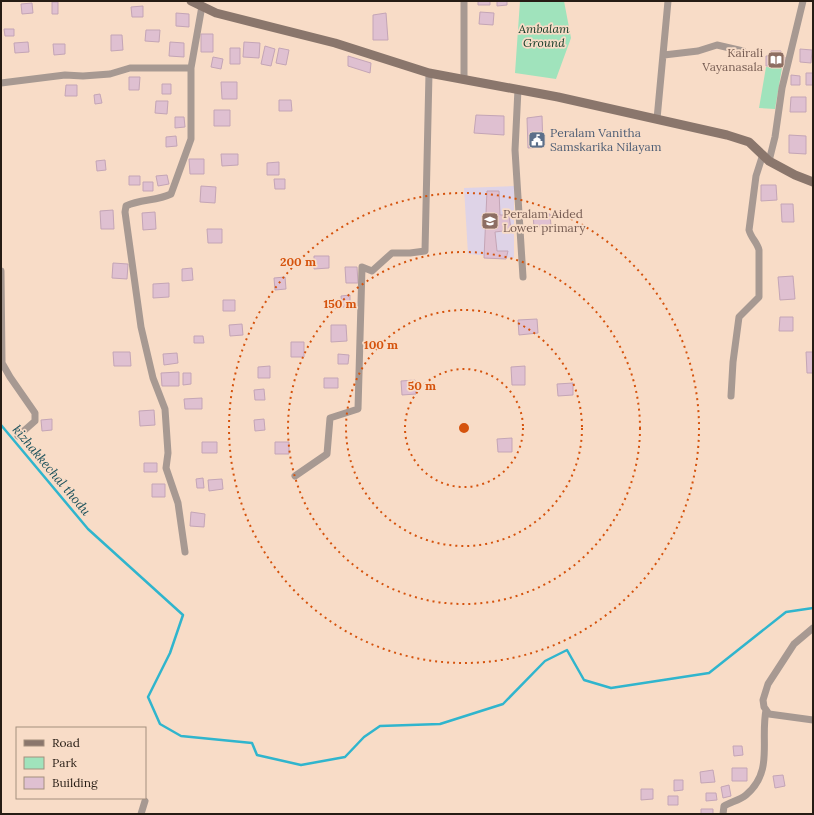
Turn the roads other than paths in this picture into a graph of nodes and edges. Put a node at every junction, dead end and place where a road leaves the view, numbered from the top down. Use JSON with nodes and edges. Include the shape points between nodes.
{"nodes":[{"id":1,"x":191,"y":1,"type":"edge"},
{"id":2,"x":464,"y":1,"type":"edge"},
{"id":3,"x":668,"y":1,"type":"edge"},
{"id":4,"x":803,"y":1,"type":"edge"},
{"id":5,"x":202,"y":6,"type":"junction"},
{"id":6,"x":743,"y":51,"type":"dead end"},
{"id":7,"x":664,"y":56,"type":"junction"},
{"id":8,"x":191,"y":68,"type":"junction"},
{"id":9,"x":429,"y":73,"type":"junction"},
{"id":10,"x":464,"y":79,"type":"junction"},
{"id":11,"x":1,"y":83,"type":"edge"},
{"id":12,"x":518,"y":89,"type":"junction"},
{"id":13,"x":657,"y":119,"type":"junction"},
{"id":14,"x":766,"y":158,"type":"junction"},
{"id":15,"x":813,"y":182,"type":"edge"},
{"id":16,"x":1,"y":271,"type":"edge"},
{"id":17,"x":524,"y":277,"type":"dead end"},
{"id":18,"x":731,"y":396,"type":"dead end"},
{"id":19,"x":18,"y":436,"type":"dead end"},
{"id":20,"x":295,"y":476,"type":"dead end"},
{"id":21,"x":185,"y":552,"type":"dead end"},
{"id":22,"x":813,"y":628,"type":"edge"},
{"id":23,"x":766,"y":710,"type":"junction"},
{"id":24,"x":813,"y":720,"type":"edge"},
{"id":25,"x":145,"y":801,"type":"dead end"},
{"id":26,"x":141,"y":814,"type":"edge"},
{"id":27,"x":723,"y":814,"type":"edge"}],
"edges":[{"from":1,"to":5,"type":"main road"},
{"from":2,"to":10,"type":"street"},
{"from":3,"to":7,"type":"street"},
{"from":4,"to":14,"type":"street","via":[[782,88],[775,137]]},
{"from":5,"to":8,"type":"street"},
{"from":5,"to":9,"type":"main road","via":[[216,13],[335,43]]},
{"from":6,"to":7,"type":"street","via":[[717,45],[698,51]]},
{"from":7,"to":13,"type":"street"},
{"from":8,"to":11,"type":"street","via":[[130,68],[110,74],[65,75]]},
{"from":8,"to":21,"type":"street","via":[[191,139],[171,194],[133,202],[126,206],[125,212],[141,327],[153,378],[165,409],[168,453],[166,468],[178,503]]},
{"from":9,"to":10,"type":"main road"},
{"from":9,"to":20,"type":"street","via":[[425,251],[410,254],[392,253],[372,271],[362,267],[358,410],[330,418],[327,454]]},
{"from":10,"to":12,"type":"main road"},
{"from":12,"to":13,"type":"main road"},
{"from":12,"to":17,"type":"street","via":[[515,150]]},
{"from":13,"to":14,"type":"main road","via":[[749,142]]},
{"from":14,"to":15,"type":"main road"},
{"from":14,"to":18,"type":"street","via":[[756,176],[749,230],[759,250],[759,297],[739,317],[733,356]]},
{"from":16,"to":19,"type":"street","via":[[2,363],[35,413],[35,421]]},
{"from":22,"to":23,"type":"street","via":[[794,644],[768,684],[763,700]]},
{"from":23,"to":24,"type":"street","via":[[769,714],[780,717]]},
{"from":23,"to":27,"type":"street","via":[[762,776],[744,796],[724,806]]},
{"from":25,"to":26,"type":"street"}]}
